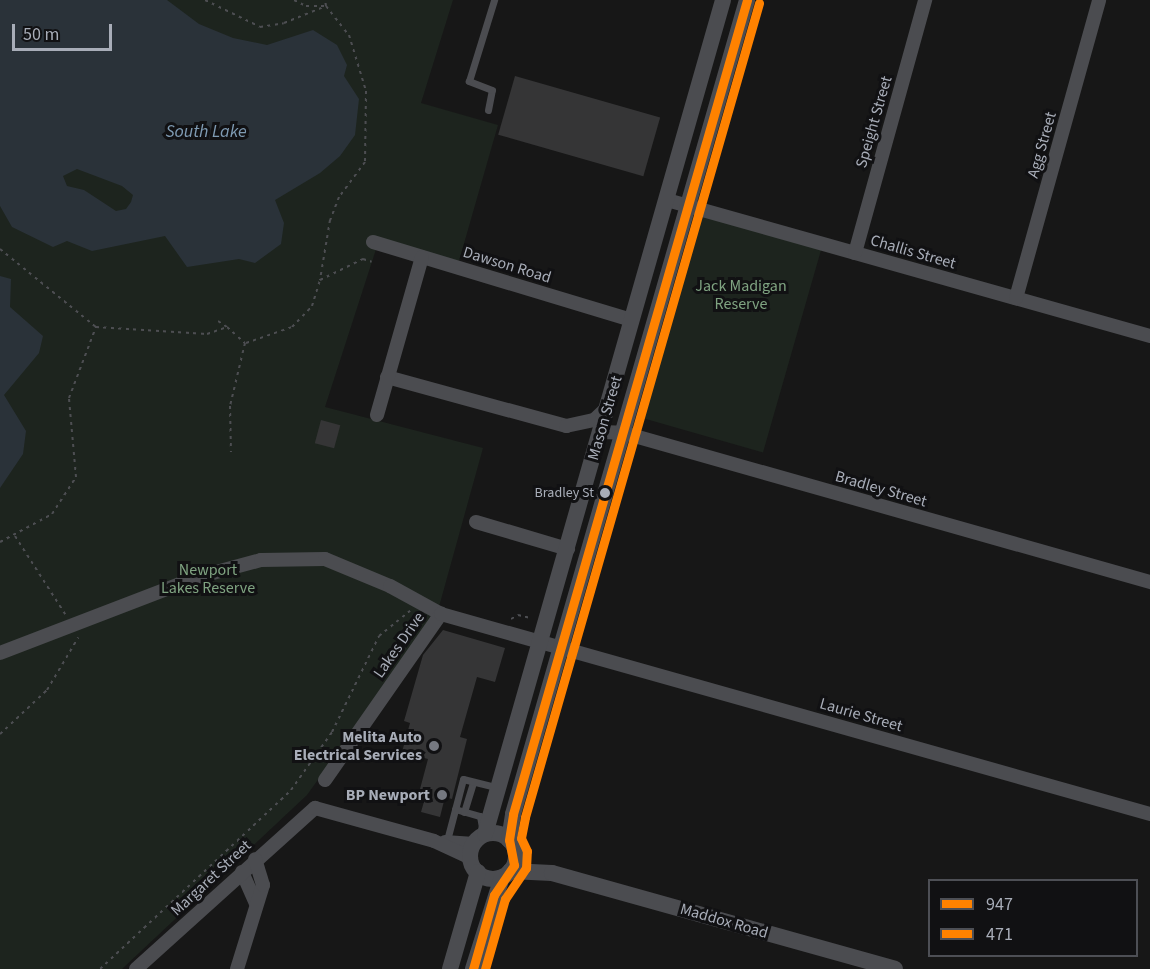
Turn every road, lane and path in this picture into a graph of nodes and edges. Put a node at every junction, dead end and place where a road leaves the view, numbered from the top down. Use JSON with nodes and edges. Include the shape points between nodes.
{"nodes":[{"id":1,"x":205,"y":0,"type":"edge"},
{"id":2,"x":294,"y":0,"type":"edge"},
{"id":3,"x":325,"y":0,"type":"edge"},
{"id":4,"x":494,"y":0,"type":"edge"},
{"id":5,"x":723,"y":0,"type":"edge"},
{"id":6,"x":747,"y":0,"type":"edge"},
{"id":7,"x":925,"y":0,"type":"edge"},
{"id":8,"x":1099,"y":0,"type":"edge"},
{"id":9,"x":326,"y":6,"type":"junction"},
{"id":10,"x":488,"y":110,"type":"dead end"},
{"id":11,"x":667,"y":200,"type":"junction"},
{"id":12,"x":688,"y":206,"type":"junction"},
{"id":13,"x":373,"y":242,"type":"dead end"},
{"id":14,"x":0,"y":249,"type":"edge"},
{"id":15,"x":855,"y":253,"type":"junction"},
{"id":16,"x":422,"y":257,"type":"junction"},
{"id":17,"x":372,"y":262,"type":"dead end"},
{"id":18,"x":320,"y":280,"type":"junction"},
{"id":19,"x":1016,"y":298,"type":"junction"},
{"id":20,"x":632,"y":320,"type":"junction"},
{"id":21,"x":218,"y":321,"type":"dead end"},
{"id":22,"x":96,"y":327,"type":"junction"},
{"id":23,"x":227,"y":327,"type":"junction"},
{"id":24,"x":1150,"y":336,"type":"edge"},
{"id":25,"x":245,"y":343,"type":"junction"},
{"id":26,"x":387,"y":378,"type":"junction"},
{"id":27,"x":609,"y":407,"type":"junction"},
{"id":28,"x":377,"y":415,"type":"dead end"},
{"id":29,"x":601,"y":432,"type":"junction"},
{"id":30,"x":624,"y":433,"type":"junction"},
{"id":31,"x":231,"y":452,"type":"dead end"},
{"id":32,"x":476,"y":522,"type":"dead end"},
{"id":33,"x":15,"y":536,"type":"junction"},
{"id":34,"x":0,"y":542,"type":"edge"},
{"id":35,"x":568,"y":549,"type":"junction"},
{"id":36,"x":1150,"y":582,"type":"edge"},
{"id":37,"x":421,"y":601,"type":"junction"},
{"id":38,"x":441,"y":614,"type":"junction"},
{"id":39,"x":89,"y":620,"type":"junction"},
{"id":40,"x":73,"y":626,"type":"junction"},
{"id":41,"x":542,"y":642,"type":"junction"},
{"id":42,"x":564,"y":649,"type":"junction"},
{"id":43,"x":0,"y":653,"type":"edge"},
{"id":44,"x":0,"y":734,"type":"edge"},
{"id":45,"x":325,"y":780,"type":"dead end"},
{"id":46,"x":473,"y":782,"type":"junction"},
{"id":47,"x":500,"y":789,"type":"junction"},
{"id":48,"x":455,"y":809,"type":"junction"},
{"id":49,"x":464,"y":812,"type":"junction"},
{"id":50,"x":1150,"y":814,"type":"edge"},
{"id":51,"x":442,"y":843,"type":"junction"},
{"id":52,"x":512,"y":846,"type":"junction"},
{"id":53,"x":478,"y":849,"type":"junction"},
{"id":54,"x":255,"y":859,"type":"junction"},
{"id":55,"x":242,"y":872,"type":"junction"},
{"id":56,"x":552,"y":873,"type":"junction"},
{"id":57,"x":506,"y":874,"type":"junction"},
{"id":58,"x":256,"y":903,"type":"junction"},
{"id":59,"x":875,"y":966,"type":"edge"},
{"id":60,"x":100,"y":969,"type":"edge"},
{"id":61,"x":136,"y":969,"type":"edge"},
{"id":62,"x":237,"y":969,"type":"edge"},
{"id":63,"x":450,"y":969,"type":"edge"},
{"id":64,"x":473,"y":969,"type":"edge"},
{"id":65,"x":895,"y":969,"type":"edge"}],
"edges":[{"from":1,"to":9,"type":"path","via":[[260,27],[284,24]]},
{"from":2,"to":9,"type":"path","via":[[306,6]]},
{"from":3,"to":9,"type":"path"},
{"from":4,"to":10,"type":"lane","via":[[469,81],[492,90]]},
{"from":5,"to":11,"type":"street","name":"Mason Street"},
{"from":6,"to":12,"type":"street","name":"Mason Street"},
{"from":7,"to":15,"type":"street","name":"Speight Street"},
{"from":8,"to":19,"type":"street","name":"Agg Street"},
{"from":9,"to":18,"type":"path","via":[[349,34],[361,62],[368,132],[365,162],[339,197],[330,220]]},
{"from":11,"to":12,"type":"street","name":"Challis Street"},
{"from":11,"to":20,"type":"street","name":"Mason Street"},
{"from":12,"to":15,"type":"street","name":"Challis Street"},
{"from":12,"to":30,"type":"street","name":"Mason Street"},
{"from":13,"to":16,"type":"street","name":"Dawson Road"},
{"from":14,"to":22,"type":"path"},
{"from":15,"to":19,"type":"street","name":"Challis Street"},
{"from":16,"to":20,"type":"street","name":"Dawson Road"},
{"from":16,"to":26,"type":"street"},
{"from":17,"to":18,"type":"path","via":[[363,259]]},
{"from":18,"to":25,"type":"path","via":[[312,306],[292,327]]},
{"from":19,"to":24,"type":"street","name":"Challis Street"},
{"from":20,"to":27,"type":"street","name":"Mason Street"},
{"from":21,"to":23,"type":"path"},
{"from":22,"to":23,"type":"path","via":[[207,334]]},
{"from":22,"to":33,"type":"path","via":[[69,398],[76,477],[52,514]]},
{"from":23,"to":25,"type":"path"},
{"from":25,"to":31,"type":"path","via":[[230,406]]},
{"from":26,"to":27,"type":"street","via":[[566,426],[594,420]]},
{"from":26,"to":28,"type":"street"},
{"from":27,"to":29,"type":"street","name":"Mason Street"},
{"from":29,"to":30,"type":"street","name":"Bradley Street"},
{"from":29,"to":35,"type":"street","name":"Mason Street"},
{"from":30,"to":36,"type":"street","name":"Bradley Street"},
{"from":30,"to":42,"type":"street","name":"Mason Street"},
{"from":32,"to":35,"type":"street"},
{"from":33,"to":34,"type":"path"},
{"from":33,"to":40,"type":"path"},
{"from":35,"to":41,"type":"street","name":"Mason Street"},
{"from":37,"to":38,"type":"street"},
{"from":37,"to":39,"type":"street","via":[[325,559],[293,558],[220,570]]},
{"from":37,"to":60,"type":"path","via":[[378,636],[332,732],[291,790]]},
{"from":38,"to":41,"type":"street","name":"Lakes Drive"},
{"from":38,"to":45,"type":"street","name":"Lakes Drive"},
{"from":39,"to":40,"type":"street"},
{"from":39,"to":44,"type":"path","via":[[47,690]]},
{"from":40,"to":43,"type":"street"},
{"from":41,"to":42,"type":"street","name":"Lakes Drive"},
{"from":41,"to":47,"type":"street","name":"Mason Street"},
{"from":42,"to":50,"type":"street","name":"Laurie Street"},
{"from":42,"to":52,"type":"street","name":"Mason Street","via":[[515,806]]},
{"from":46,"to":47,"type":"lane"},
{"from":46,"to":48,"type":"lane","via":[[463,779]]},
{"from":46,"to":49,"type":"lane"},
{"from":47,"to":53,"type":"street","name":"Mason Street"},
{"from":48,"to":49,"type":"lane"},
{"from":48,"to":51,"type":"lane"},
{"from":49,"to":53,"type":"lane","via":[[480,816]]},
{"from":51,"to":53,"type":"street"},
{"from":51,"to":54,"type":"street","name":"Margaret Street","via":[[327,810],[308,811]]},
{"from":52,"to":53,"type":"street","name":"Maddox Road"},
{"from":52,"to":56,"type":"street","name":"Maddox Road"},
{"from":52,"to":57,"type":"street","name":"Mason Street"},
{"from":53,"to":57,"type":"street","name":"Maddox Road"},
{"from":53,"to":63,"type":"street","name":"Mason Street"},
{"from":54,"to":55,"type":"street","name":"Margaret Street"},
{"from":54,"to":58,"type":"street","via":[[263,885]]},
{"from":55,"to":58,"type":"street"},
{"from":55,"to":61,"type":"street","name":"Margaret Street"},
{"from":56,"to":57,"type":"street","name":"Maddox Road"},
{"from":56,"to":59,"type":"street","name":"Maddox Road"},
{"from":57,"to":64,"type":"street"},
{"from":58,"to":62,"type":"street"},
{"from":59,"to":65,"type":"street","name":"Maddox Road"}]}
